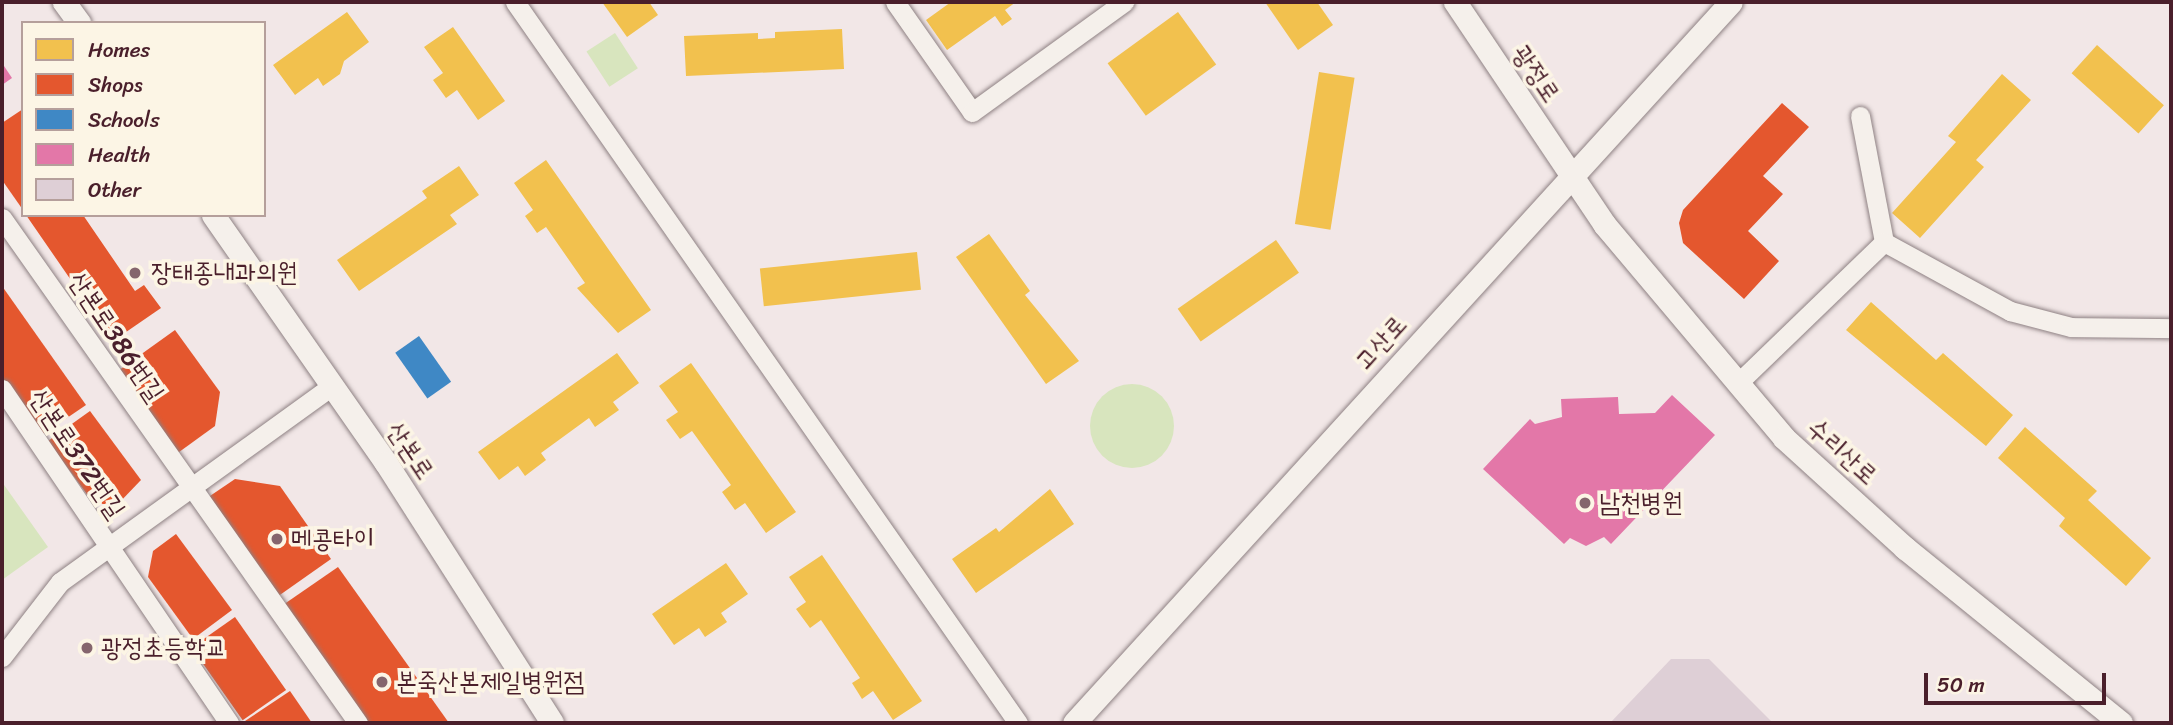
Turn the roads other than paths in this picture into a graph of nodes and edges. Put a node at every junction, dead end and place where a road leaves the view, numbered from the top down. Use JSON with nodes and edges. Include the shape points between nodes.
{"nodes":[{"id":1,"x":64,"y":2,"type":"edge"},
{"id":2,"x":515,"y":2,"type":"edge"},
{"id":3,"x":895,"y":2,"type":"edge"},
{"id":4,"x":1124,"y":2,"type":"edge"},
{"id":5,"x":1455,"y":2,"type":"edge"},
{"id":6,"x":1731,"y":2,"type":"edge"},
{"id":7,"x":78,"y":21,"type":"edge"},
{"id":8,"x":1860,"y":116,"type":"dead end"},
{"id":9,"x":1571,"y":177,"type":"junction"},
{"id":10,"x":214,"y":217,"type":"edge"},
{"id":11,"x":2,"y":218,"type":"edge"},
{"id":12,"x":1884,"y":242,"type":"junction"},
{"id":13,"x":2171,"y":328,"type":"edge"},
{"id":14,"x":1738,"y":383,"type":"junction"},
{"id":15,"x":332,"y":386,"type":"junction"},
{"id":16,"x":2,"y":390,"type":"edge"},
{"id":17,"x":186,"y":486,"type":"junction"},
{"id":18,"x":108,"y":547,"type":"junction"},
{"id":19,"x":2,"y":657,"type":"edge"},
{"id":20,"x":229,"y":723,"type":"edge"},
{"id":21,"x":358,"y":723,"type":"edge"},
{"id":22,"x":552,"y":723,"type":"edge"},
{"id":23,"x":1018,"y":723,"type":"edge"},
{"id":24,"x":1074,"y":723,"type":"edge"},
{"id":25,"x":2121,"y":723,"type":"edge"}],
"edges":[{"from":1,"to":7,"type":"street"},
{"from":2,"to":23,"type":"street"},
{"from":3,"to":4,"type":"street","via":[[972,112]]},
{"from":5,"to":9,"type":"street","name":"광정로"},
{"from":6,"to":9,"type":"street","name":"고산로"},
{"from":8,"to":12,"type":"street"},
{"from":9,"to":14,"type":"street","name":"수리산로","via":[[1659,295]]},
{"from":9,"to":24,"type":"street","name":"고산로"},
{"from":10,"to":15,"type":"street","name":"산본로"},
{"from":11,"to":17,"type":"street","name":"산본로386번길"},
{"from":12,"to":13,"type":"street","via":[[2010,311],[2071,327]]},
{"from":12,"to":14,"type":"street"},
{"from":14,"to":25,"type":"street","name":"수리산로","via":[[1784,438],[1905,548]]},
{"from":15,"to":17,"type":"street"},
{"from":15,"to":22,"type":"street","name":"산본로"},
{"from":16,"to":18,"type":"street","name":"산본로372번길"},
{"from":17,"to":18,"type":"street"},
{"from":17,"to":21,"type":"street","name":"산본로386번길"},
{"from":18,"to":19,"type":"street","via":[[60,582]]},
{"from":18,"to":20,"type":"street"}]}
